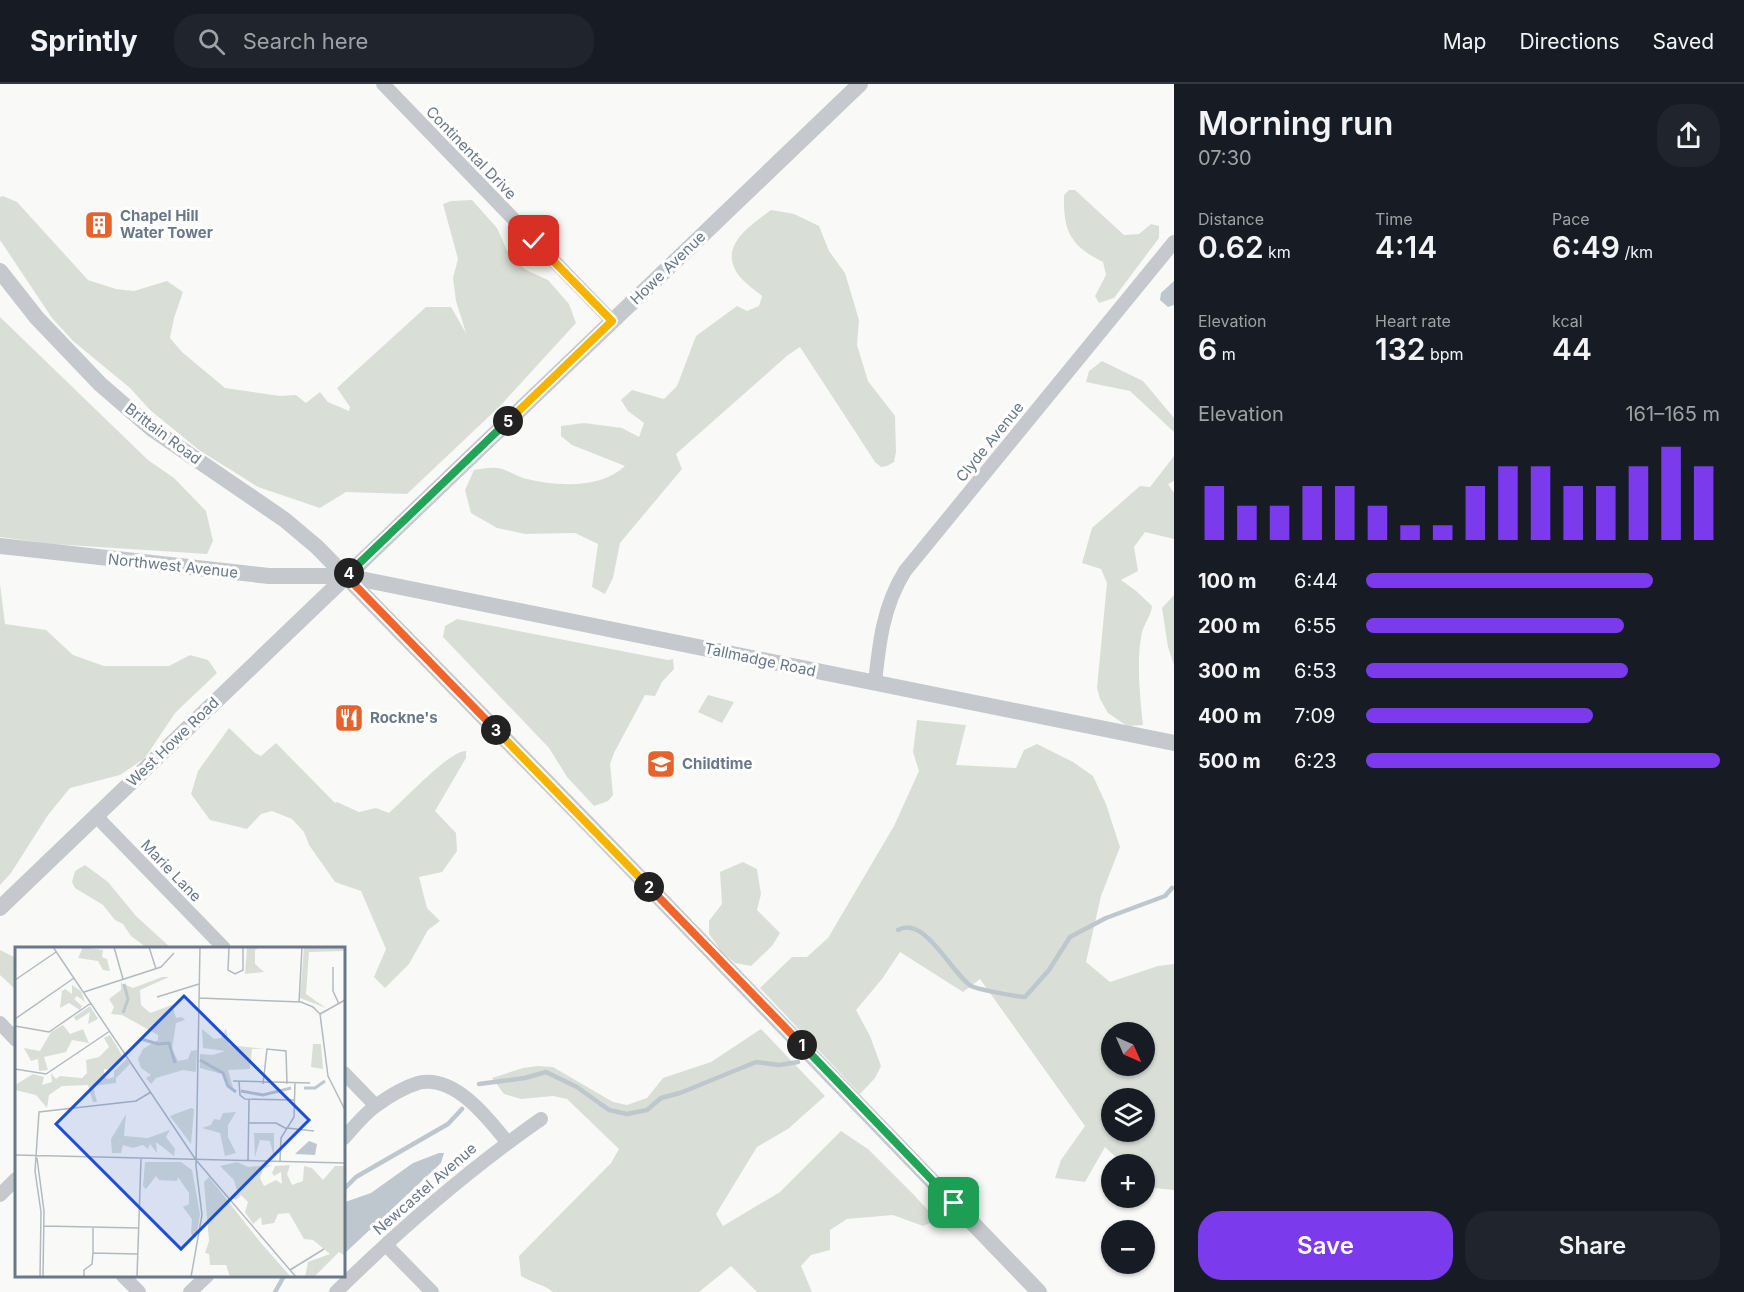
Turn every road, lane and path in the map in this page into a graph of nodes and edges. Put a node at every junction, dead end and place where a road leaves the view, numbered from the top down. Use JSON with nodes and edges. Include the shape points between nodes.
{"nodes":[{"id":1,"x":383,"y":84,"type":"edge"},
{"id":2,"x":860,"y":84,"type":"edge"},
{"id":3,"x":1174,"y":242,"type":"edge"},
{"id":4,"x":0,"y":271,"type":"edge"},
{"id":5,"x":612,"y":321,"type":"junction"},
{"id":6,"x":0,"y":546,"type":"edge"},
{"id":7,"x":346,"y":576,"type":"junction"},
{"id":8,"x":874,"y":684,"type":"junction"},
{"id":9,"x":1174,"y":743,"type":"edge"},
{"id":10,"x":96,"y":816,"type":"junction"},
{"id":11,"x":0,"y":908,"type":"edge"},
{"id":12,"x":223,"y":947,"type":"edge"},
{"id":13,"x":0,"y":1023,"type":"edge"},
{"id":14,"x":15,"y":1039,"type":"edge"},
{"id":15,"x":345,"y":1074,"type":"edge"},
{"id":16,"x":375,"y":1106,"type":"junction"},
{"id":17,"x":541,"y":1119,"type":"dead end"},
{"id":18,"x":345,"y":1137,"type":"edge"},
{"id":19,"x":507,"y":1142,"type":"junction"},
{"id":20,"x":15,"y":1180,"type":"edge"},
{"id":21,"x":0,"y":1195,"type":"edge"},
{"id":22,"x":386,"y":1245,"type":"junction"},
{"id":23,"x":125,"y":1277,"type":"edge"},
{"id":24,"x":205,"y":1277,"type":"edge"},
{"id":25,"x":139,"y":1292,"type":"edge"},
{"id":26,"x":190,"y":1292,"type":"edge"},
{"id":27,"x":336,"y":1292,"type":"edge"},
{"id":28,"x":432,"y":1292,"type":"edge"},
{"id":29,"x":1039,"y":1292,"type":"edge"}],
"edges":[{"from":1,"to":5,"type":"street","name":"Continental Drive"},
{"from":2,"to":5,"type":"street","name":"Howe Avenue"},
{"from":3,"to":8,"type":"street","name":"Clyde Avenue","via":[[905,572],[884,617]]},
{"from":4,"to":7,"type":"street","name":"Brittain Road","via":[[44,327],[100,384],[159,434],[285,520]]},
{"from":5,"to":7,"type":"street","name":"Howe Avenue"},
{"from":6,"to":7,"type":"street","name":"Northwest Avenue","via":[[269,576]]},
{"from":7,"to":8,"type":"street","name":"Tallmadge Road"},
{"from":7,"to":10,"type":"street","name":"West Howe Road"},
{"from":7,"to":29,"type":"street","name":"Brittain Road"},
{"from":8,"to":9,"type":"street","name":"Tallmadge Road"},
{"from":10,"to":11,"type":"street","name":"West Howe Road"},
{"from":10,"to":12,"type":"street","name":"Marie Lane"},
{"from":13,"to":14,"type":"street"},
{"from":15,"to":16,"type":"street"},
{"from":16,"to":18,"type":"street"},
{"from":16,"to":19,"type":"street","via":[[420,1083],[443,1084],[485,1113]]},
{"from":17,"to":19,"type":"street","name":"Newcastel Avenue"},
{"from":19,"to":22,"type":"street","name":"Newcastel Avenue"},
{"from":20,"to":21,"type":"street"},
{"from":22,"to":27,"type":"street","name":"Newcastel Avenue"},
{"from":22,"to":28,"type":"street"},
{"from":23,"to":25,"type":"street"},
{"from":24,"to":26,"type":"street"}]}
